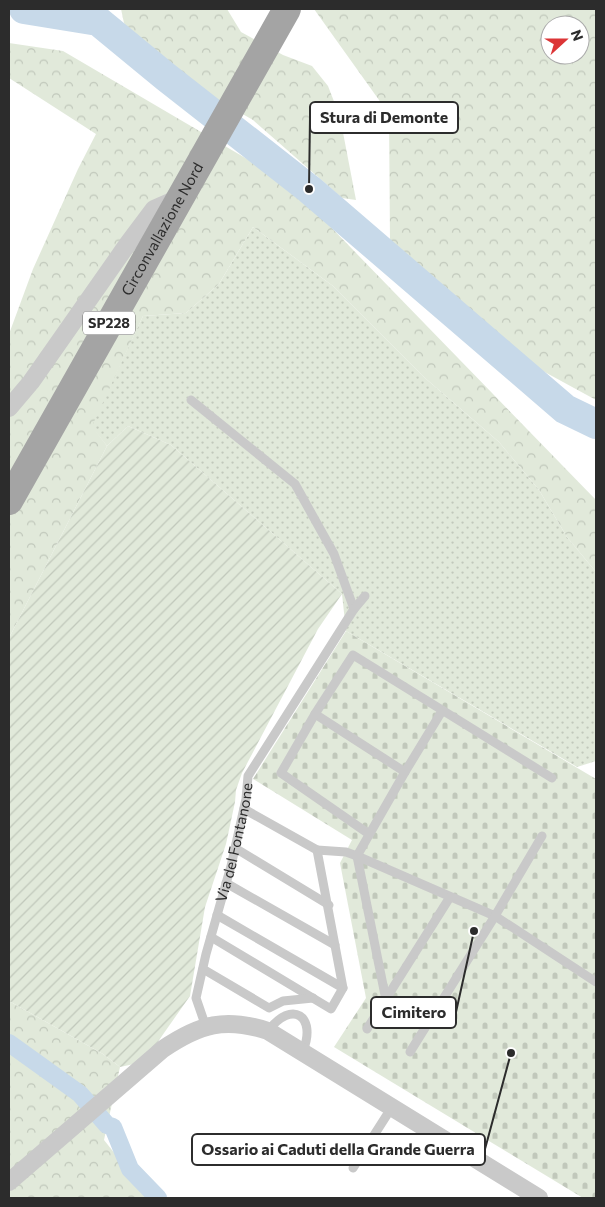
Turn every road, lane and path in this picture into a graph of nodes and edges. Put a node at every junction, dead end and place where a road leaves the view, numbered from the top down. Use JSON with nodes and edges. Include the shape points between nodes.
{"nodes":[{"id":1,"x":287,"y":9,"type":"edge"},
{"id":2,"x":179,"y":198,"type":"junction"},
{"id":3,"x":191,"y":400,"type":"dead end"},
{"id":4,"x":9,"y":408,"type":"edge"},
{"id":5,"x":9,"y":501,"type":"edge"},
{"id":6,"x":365,"y":596,"type":"dead end"},
{"id":7,"x":354,"y":609,"type":"junction"},
{"id":8,"x":442,"y":711,"type":"junction"},
{"id":9,"x":315,"y":714,"type":"junction"},
{"id":10,"x":405,"y":772,"type":"junction"},
{"id":11,"x":552,"y":778,"type":"dead end"},
{"id":12,"x":244,"y":809,"type":"junction"},
{"id":13,"x":369,"y":834,"type":"junction"},
{"id":14,"x":542,"y":836,"type":"dead end"},
{"id":15,"x":235,"y":848,"type":"junction"},
{"id":16,"x":317,"y":850,"type":"junction"},
{"id":17,"x":357,"y":856,"type":"junction"},
{"id":18,"x":226,"y":883,"type":"junction"},
{"id":19,"x":450,"y":897,"type":"junction"},
{"id":20,"x":328,"y":905,"type":"junction"},
{"id":21,"x":217,"y":915,"type":"junction"},
{"id":22,"x":495,"y":916,"type":"junction"},
{"id":23,"x":211,"y":937,"type":"junction"},
{"id":24,"x":335,"y":945,"type":"junction"},
{"id":25,"x":203,"y":969,"type":"junction"},
{"id":26,"x":596,"y":982,"type":"edge"},
{"id":27,"x":343,"y":988,"type":"junction"},
{"id":28,"x":313,"y":998,"type":"junction"},
{"id":29,"x":386,"y":1000,"type":"junction"},
{"id":30,"x":206,"y":1026,"type":"junction"},
{"id":31,"x":368,"y":1029,"type":"dead end"},
{"id":32,"x":268,"y":1030,"type":"junction"},
{"id":33,"x":302,"y":1052,"type":"junction"},
{"id":34,"x":410,"y":1052,"type":"dead end"},
{"id":35,"x":392,"y":1107,"type":"junction"},
{"id":36,"x":353,"y":1168,"type":"dead end"},
{"id":37,"x":9,"y":1182,"type":"edge"},
{"id":38,"x":539,"y":1198,"type":"edge"}],
"edges":[{"from":1,"to":2,"type":"main road","name":"Circonvallazione Nord","number":"SP228"},
{"from":2,"to":4,"type":"street","via":[[154,209]]},
{"from":2,"to":5,"type":"main road","name":"Circonvallazione Nord","number":"SP228"},
{"from":3,"to":7,"type":"lane","via":[[296,484],[334,554]]},
{"from":6,"to":7,"type":"lane","name":"Via del Fontanone"},
{"from":7,"to":12,"type":"lane","name":"Via del Fontanone","via":[[248,776]]},
{"from":8,"to":9,"type":"lane","via":[[352,655]]},
{"from":8,"to":10,"type":"lane"},
{"from":8,"to":11,"type":"lane"},
{"from":9,"to":10,"type":"lane"},
{"from":9,"to":13,"type":"lane","via":[[281,773]]},
{"from":10,"to":13,"type":"lane"},
{"from":12,"to":15,"type":"lane","name":"Via del Fontanone"},
{"from":12,"to":16,"type":"lane"},
{"from":13,"to":17,"type":"lane"},
{"from":14,"to":22,"type":"lane"},
{"from":15,"to":18,"type":"lane","name":"Via del Fontanone"},
{"from":15,"to":20,"type":"lane"},
{"from":16,"to":17,"type":"lane"},
{"from":16,"to":20,"type":"lane"},
{"from":17,"to":19,"type":"lane"},
{"from":17,"to":29,"type":"lane"},
{"from":18,"to":21,"type":"lane","name":"Via del Fontanone"},
{"from":18,"to":24,"type":"lane"},
{"from":19,"to":22,"type":"lane"},
{"from":19,"to":29,"type":"lane"},
{"from":20,"to":24,"type":"lane"},
{"from":21,"to":23,"type":"lane","name":"Via del Fontanone"},
{"from":21,"to":27,"type":"lane"},
{"from":22,"to":26,"type":"lane"},
{"from":22,"to":34,"type":"lane"},
{"from":23,"to":25,"type":"lane","name":"Via del Fontanone"},
{"from":23,"to":28,"type":"lane"},
{"from":24,"to":27,"type":"lane"},
{"from":25,"to":28,"type":"lane","via":[[269,1008],[283,1001]]},
{"from":25,"to":30,"type":"lane","name":"Via del Fontanone","via":[[196,998]]},
{"from":27,"to":28,"type":"lane","via":[[331,1009]]},
{"from":29,"to":31,"type":"lane"},
{"from":30,"to":32,"type":"street","via":[[229,1023]]},
{"from":30,"to":37,"type":"street","via":[[164,1049]]},
{"from":32,"to":33,"type":"street"},
{"from":32,"to":33,"type":"lane","via":[[284,1015],[294,1014],[303,1018],[308,1038]]},
{"from":33,"to":35,"type":"street"},
{"from":35,"to":36,"type":"lane"},
{"from":35,"to":38,"type":"street"}]}
